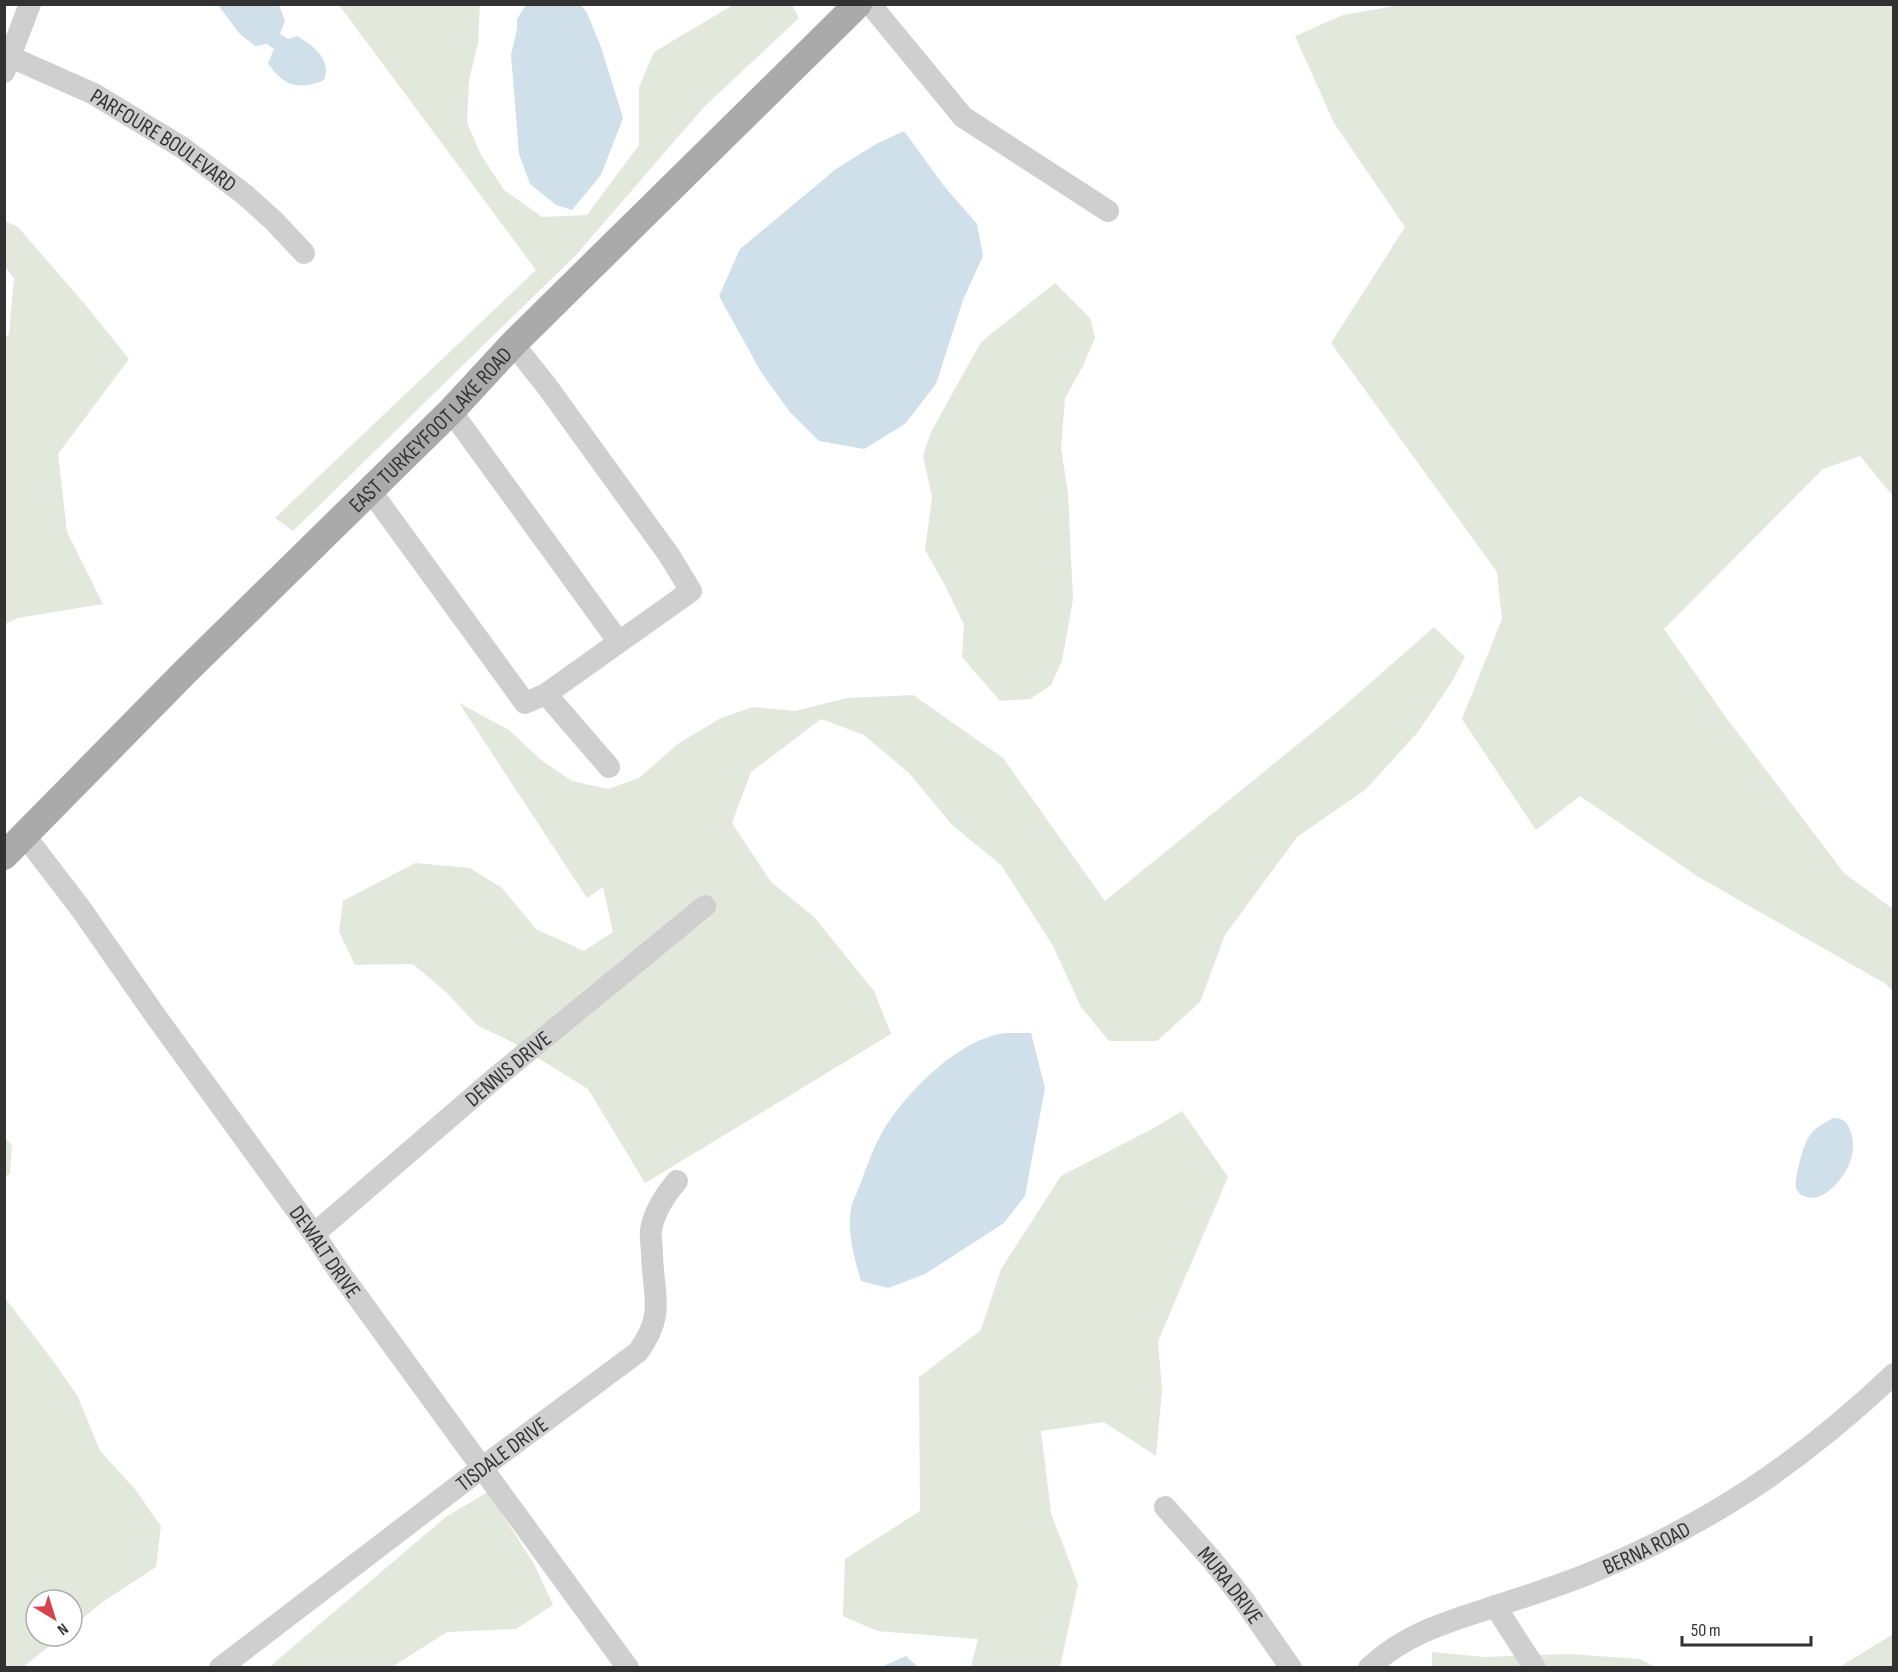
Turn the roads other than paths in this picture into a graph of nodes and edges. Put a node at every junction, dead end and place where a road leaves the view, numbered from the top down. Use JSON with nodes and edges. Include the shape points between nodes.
{"nodes":[{"id":1,"x":30,"y":4,"type":"edge"},
{"id":2,"x":858,"y":4,"type":"edge"},
{"id":3,"x":870,"y":4,"type":"edge"},
{"id":4,"x":7,"y":61,"type":"edge"},
{"id":5,"x":1108,"y":211,"type":"dead end"},
{"id":6,"x":304,"y":253,"type":"dead end"},
{"id":7,"x":513,"y":344,"type":"junction"},
{"id":8,"x":450,"y":411,"type":"junction"},
{"id":9,"x":370,"y":490,"type":"junction"},
{"id":10,"x":618,"y":641,"type":"junction"},
{"id":11,"x":546,"y":694,"type":"junction"},
{"id":12,"x":609,"y":766,"type":"dead end"},
{"id":13,"x":25,"y":836,"type":"junction"},
{"id":14,"x":4,"y":856,"type":"edge"},
{"id":15,"x":705,"y":906,"type":"dead end"},
{"id":16,"x":677,"y":1181,"type":"dead end"},
{"id":17,"x":314,"y":1234,"type":"junction"},
{"id":18,"x":1893,"y":1374,"type":"edge"},
{"id":19,"x":483,"y":1467,"type":"junction"},
{"id":20,"x":1165,"y":1507,"type":"dead end"},
{"id":21,"x":1494,"y":1606,"type":"junction"},
{"id":22,"x":220,"y":1668,"type":"edge"},
{"id":23,"x":628,"y":1668,"type":"edge"},
{"id":24,"x":1291,"y":1668,"type":"edge"},
{"id":25,"x":1369,"y":1668,"type":"edge"},
{"id":26,"x":1535,"y":1668,"type":"edge"}],
"edges":[{"from":1,"to":4,"type":"street"},
{"from":2,"to":7,"type":"main road","name":"EAST TURKEYFOOT LAKE ROAD"},
{"from":3,"to":5,"type":"street","via":[[963,117]]},
{"from":4,"to":6,"type":"street","name":"PARFOURE BOULEVARD","via":[[94,94],[183,148],[244,194]]},
{"from":7,"to":8,"type":"main road","name":"EAST TURKEYFOOT LAKE ROAD"},
{"from":7,"to":10,"type":"street","via":[[669,555],[691,591]]},
{"from":8,"to":9,"type":"main road","name":"EAST TURKEYFOOT LAKE ROAD"},
{"from":8,"to":10,"type":"street"},
{"from":9,"to":11,"type":"street","via":[[525,704]]},
{"from":9,"to":13,"type":"main road","name":"EAST TURKEYFOOT LAKE ROAD"},
{"from":10,"to":11,"type":"street"},
{"from":11,"to":12,"type":"street"},
{"from":13,"to":14,"type":"main road","name":"EAST TURKEYFOOT LAKE ROAD"},
{"from":13,"to":17,"type":"street","name":"DEWALT DRIVE"},
{"from":15,"to":17,"type":"street","name":"DENNIS DRIVE","via":[[494,1079]]},
{"from":16,"to":19,"type":"street","name":"TISDALE DRIVE","via":[[666,1194],[651,1231],[656,1306],[649,1337],[638,1352]]},
{"from":17,"to":19,"type":"street","name":"DEWALT DRIVE"},
{"from":18,"to":21,"type":"street","name":"BERNA ROAD","via":[[1785,1466],[1706,1518],[1595,1571]]},
{"from":19,"to":22,"type":"street","name":"TISDALE DRIVE"},
{"from":19,"to":23,"type":"street","name":"DEWALT DRIVE"},
{"from":20,"to":24,"type":"street","name":"MURA DRIVE","via":[[1218,1568]]},
{"from":21,"to":25,"type":"street","name":"BERNA ROAD","via":[[1400,1642]]},
{"from":21,"to":26,"type":"street"}]}
